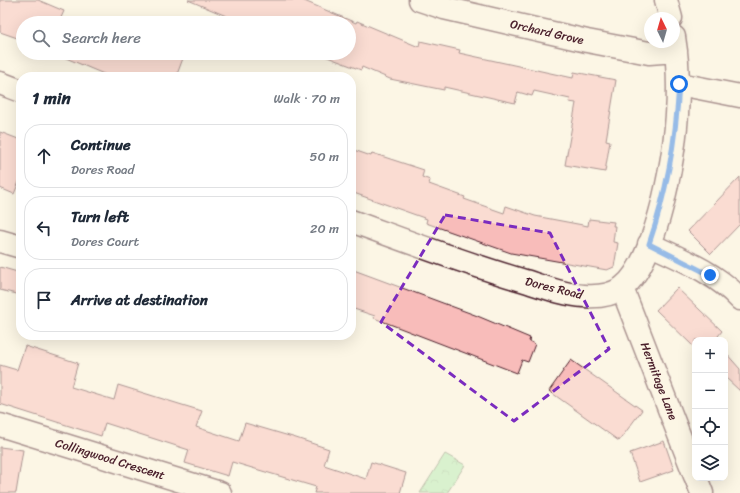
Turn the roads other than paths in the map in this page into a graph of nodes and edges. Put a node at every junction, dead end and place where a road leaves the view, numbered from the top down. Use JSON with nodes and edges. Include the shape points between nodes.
{"nodes":[{"id":1,"x":420,"y":0,"type":"edge"},
{"id":2,"x":666,"y":0,"type":"edge"},
{"id":3,"x":669,"y":12,"type":"edge"},
{"id":4,"x":663,"y":48,"type":"edge"},
{"id":5,"x":675,"y":48,"type":"edge"},
{"id":6,"x":0,"y":83,"type":"edge"},
{"id":7,"x":679,"y":84,"type":"junction"},
{"id":8,"x":16,"y":89,"type":"edge"},
{"id":9,"x":740,"y":96,"type":"edge"},
{"id":10,"x":356,"y":223,"type":"edge"},
{"id":11,"x":0,"y":241,"type":"edge"},
{"id":12,"x":649,"y":244,"type":"junction"},
{"id":13,"x":16,"y":246,"type":"edge"},
{"id":14,"x":622,"y":288,"type":"junction"},
{"id":15,"x":740,"y":299,"type":"edge"},
{"id":16,"x":0,"y":425,"type":"edge"},
{"id":17,"x":692,"y":469,"type":"edge"},
{"id":18,"x":697,"y":481,"type":"edge"},
{"id":19,"x":220,"y":493,"type":"edge"},
{"id":20,"x":702,"y":493,"type":"edge"}],
"edges":[{"from":1,"to":4,"type":"street","name":"Orchard Grove","via":[[444,8],[649,53]]},
{"from":2,"to":3,"type":"street"},
{"from":5,"to":7,"type":"street"},
{"from":6,"to":8,"type":"street"},
{"from":7,"to":9,"type":"street"},
{"from":7,"to":12,"type":"street","via":[[677,127],[667,184]]},
{"from":10,"to":14,"type":"street","name":"Dores Road","via":[[474,266],[575,294],[601,296]]},
{"from":11,"to":13,"type":"street"},
{"from":12,"to":14,"type":"street","via":[[638,268]]},
{"from":12,"to":15,"type":"street","via":[[710,275],[726,285]]},
{"from":14,"to":17,"type":"street","name":"Hermitage Lane"},
{"from":16,"to":19,"type":"street","name":"Collingwood Crescent"},
{"from":18,"to":20,"type":"street","name":"Hermitage Lane"}]}
